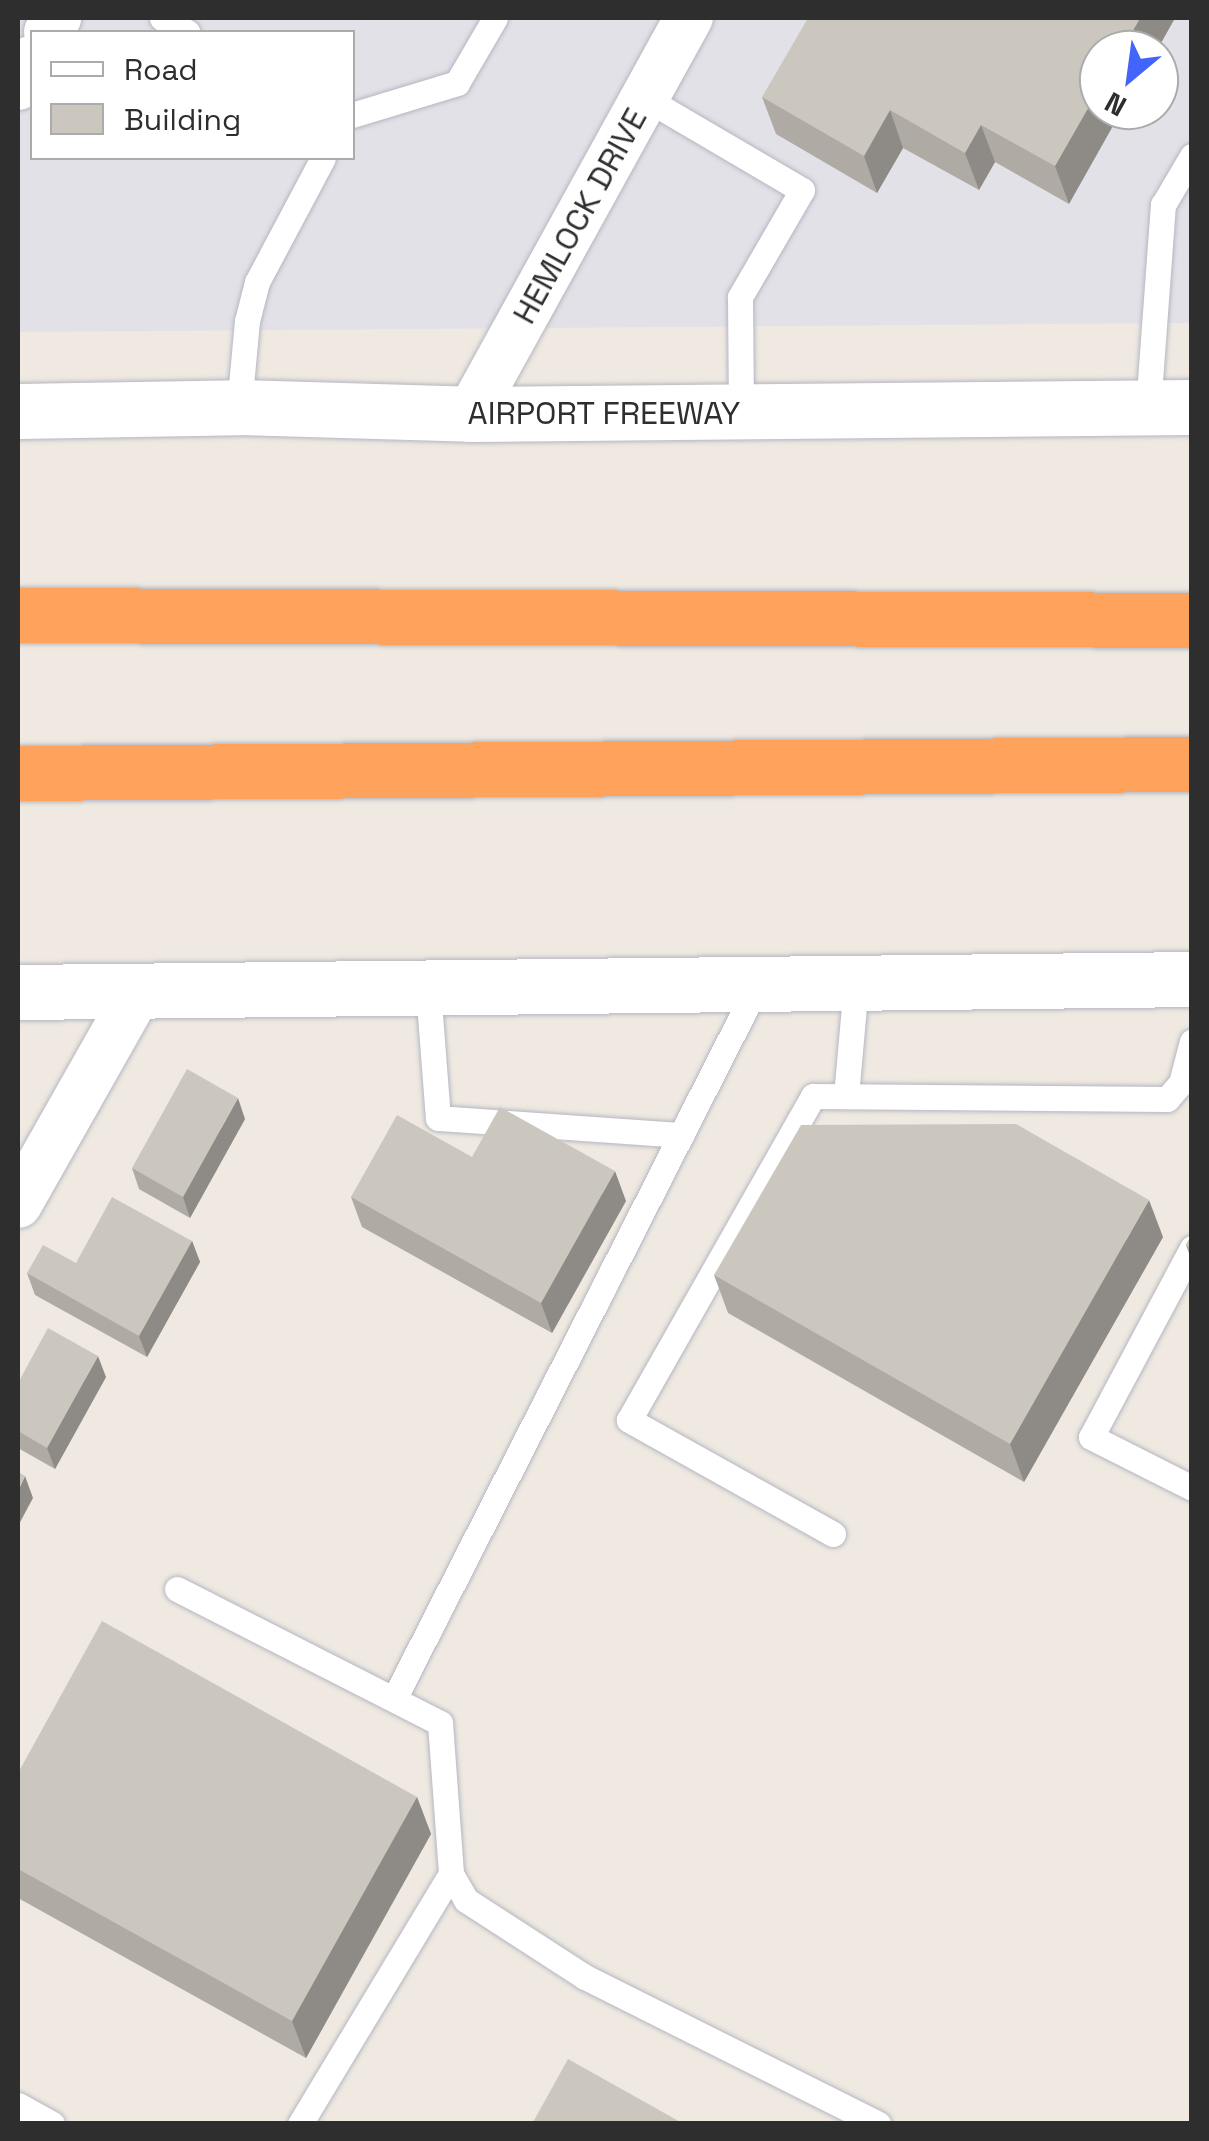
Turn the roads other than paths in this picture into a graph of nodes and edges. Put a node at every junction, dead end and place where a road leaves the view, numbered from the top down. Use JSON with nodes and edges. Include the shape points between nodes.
{"nodes":[{"id":1,"x":162,"y":18,"type":"edge"},
{"id":2,"x":495,"y":18,"type":"edge"},
{"id":3,"x":689,"y":18,"type":"edge"},
{"id":4,"x":184,"y":30,"type":"edge"},
{"id":5,"x":30,"y":64,"type":"edge"},
{"id":6,"x":18,"y":86,"type":"edge"},
{"id":7,"x":645,"y":98,"type":"junction"},
{"id":8,"x":355,"y":114,"type":"edge"},
{"id":9,"x":1192,"y":156,"type":"edge"},
{"id":10,"x":321,"y":160,"type":"edge"},
{"id":11,"x":239,"y":407,"type":"junction"},
{"id":12,"x":1170,"y":408,"type":"edge"},
{"id":13,"x":18,"y":410,"type":"edge"},
{"id":14,"x":741,"y":412,"type":"junction"},
{"id":15,"x":470,"y":414,"type":"junction"},
{"id":16,"x":18,"y":446,"type":"edge"},
{"id":17,"x":18,"y":615,"type":"edge"},
{"id":18,"x":1192,"y":620,"type":"edge"},
{"id":19,"x":1192,"y":764,"type":"edge"},
{"id":20,"x":18,"y":773,"type":"edge"},
{"id":21,"x":1192,"y":979,"type":"edge"},
{"id":22,"x":856,"y":984,"type":"junction"},
{"id":23,"x":757,"y":986,"type":"junction"},
{"id":24,"x":428,"y":989,"type":"junction"},
{"id":25,"x":18,"y":992,"type":"edge"},
{"id":26,"x":138,"y":992,"type":"junction"},
{"id":27,"x":1192,"y":1041,"type":"edge"},
{"id":28,"x":846,"y":1096,"type":"junction"},
{"id":29,"x":681,"y":1135,"type":"junction"},
{"id":30,"x":18,"y":1204,"type":"edge"},
{"id":31,"x":1192,"y":1248,"type":"edge"},
{"id":32,"x":1192,"y":1488,"type":"edge"},
{"id":33,"x":834,"y":1534,"type":"dead end"},
{"id":34,"x":177,"y":1589,"type":"dead end"},
{"id":35,"x":394,"y":1699,"type":"junction"},
{"id":36,"x":451,"y":1874,"type":"junction"},
{"id":37,"x":18,"y":2105,"type":"edge"},
{"id":38,"x":52,"y":2124,"type":"edge"},
{"id":39,"x":300,"y":2124,"type":"edge"},
{"id":40,"x":878,"y":2124,"type":"edge"}],
"edges":[{"from":1,"to":4,"type":"lane"},
{"from":2,"to":8,"type":"lane","via":[[457,83]]},
{"from":3,"to":7,"type":"street","name":"HEMLOCK DRIVE"},
{"from":5,"to":6,"type":"street"},
{"from":7,"to":14,"type":"lane","via":[[802,190],[740,297]]},
{"from":7,"to":15,"type":"street","name":"HEMLOCK DRIVE"},
{"from":9,"to":12,"type":"lane","via":[[1163,205]]},
{"from":10,"to":11,"type":"lane","via":[[258,282],[247,321]]},
{"from":11,"to":13,"type":"main road","name":"AIRPORT FREEWAY"},
{"from":11,"to":15,"type":"main road","name":"AIRPORT FREEWAY"},
{"from":11,"to":16,"type":"main road","via":[[192,442]]},
{"from":12,"to":14,"type":"main road","name":"AIRPORT FREEWAY"},
{"from":14,"to":15,"type":"main road","name":"AIRPORT FREEWAY"},
{"from":17,"to":18,"type":"highway"},
{"from":19,"to":20,"type":"highway"},
{"from":21,"to":22,"type":"main road"},
{"from":22,"to":23,"type":"main road"},
{"from":22,"to":28,"type":"lane"},
{"from":23,"to":24,"type":"main road"},
{"from":23,"to":29,"type":"lane"},
{"from":24,"to":26,"type":"main road"},
{"from":24,"to":29,"type":"lane","via":[[438,1118]]},
{"from":25,"to":26,"type":"main road"},
{"from":26,"to":30,"type":"street"},
{"from":27,"to":28,"type":"lane","via":[[1181,1082],[1167,1098]]},
{"from":28,"to":33,"type":"lane","via":[[813,1096],[629,1420]]},
{"from":29,"to":35,"type":"lane"},
{"from":31,"to":32,"type":"lane","via":[[1090,1436]]},
{"from":34,"to":35,"type":"lane"},
{"from":35,"to":36,"type":"lane","via":[[440,1723]]},
{"from":36,"to":39,"type":"lane"},
{"from":36,"to":40,"type":"lane","via":[[466,1900],[585,1977]]},
{"from":37,"to":38,"type":"lane"}]}
